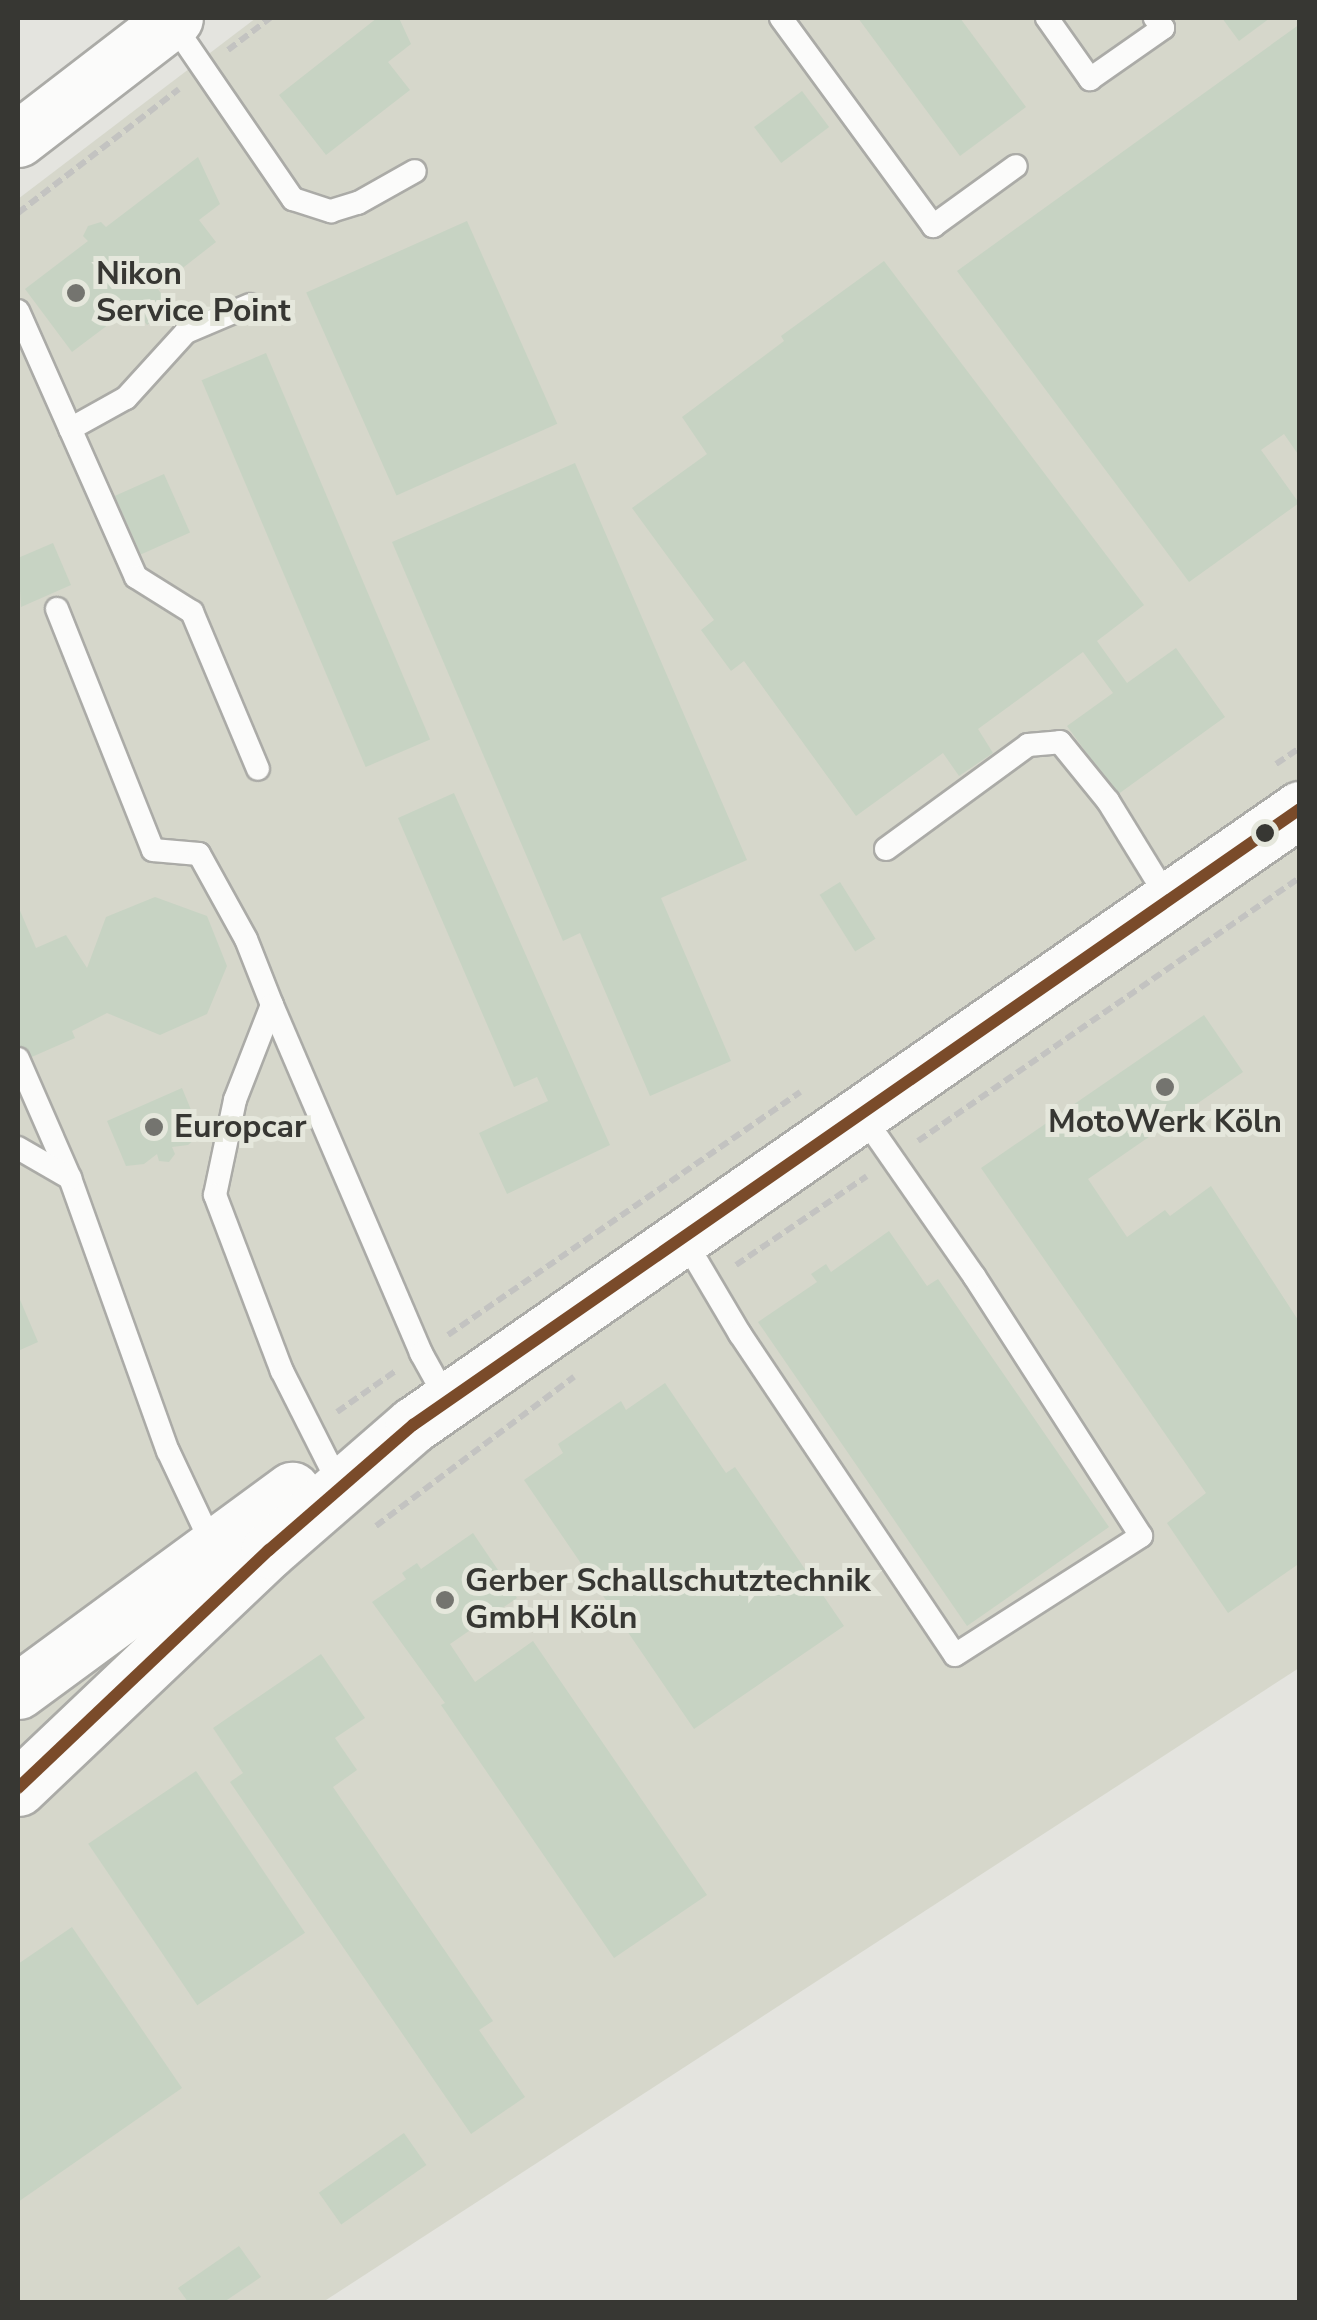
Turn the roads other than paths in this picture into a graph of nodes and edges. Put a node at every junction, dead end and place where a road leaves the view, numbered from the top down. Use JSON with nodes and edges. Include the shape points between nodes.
{"nodes":[{"id":1,"x":781,"y":18,"type":"edge"},
{"id":2,"x":1047,"y":18,"type":"edge"},
{"id":3,"x":1155,"y":18,"type":"edge"},
{"id":4,"x":173,"y":19,"type":"edge"},
{"id":5,"x":18,"y":140,"type":"edge"},
{"id":6,"x":1016,"y":166,"type":"dead end"},
{"id":7,"x":414,"y":171,"type":"dead end"},
{"id":8,"x":250,"y":305,"type":"dead end"},
{"id":9,"x":18,"y":311,"type":"edge"},
{"id":10,"x":70,"y":429,"type":"junction"},
{"id":11,"x":56,"y":609,"type":"dead end"},
{"id":12,"x":258,"y":769,"type":"dead end"},
{"id":13,"x":1300,"y":809,"type":"edge"},
{"id":14,"x":886,"y":849,"type":"dead end"},
{"id":15,"x":1169,"y":900,"type":"junction"},
{"id":16,"x":272,"y":1004,"type":"junction"},
{"id":17,"x":18,"y":1058,"type":"edge"},
{"id":18,"x":860,"y":1112,"type":"junction"},
{"id":19,"x":18,"y":1148,"type":"edge"},
{"id":20,"x":70,"y":1178,"type":"junction"},
{"id":21,"x":682,"y":1236,"type":"junction"},
{"id":22,"x":430,"y":1412,"type":"junction"},
{"id":23,"x":330,"y":1466,"type":"junction"},
{"id":24,"x":213,"y":1546,"type":"junction"},
{"id":25,"x":28,"y":1677,"type":"edge"},
{"id":26,"x":18,"y":1788,"type":"edge"}],
"edges":[{"from":1,"to":6,"type":"lane","via":[[933,226]]},
{"from":2,"to":3,"type":"lane","via":[[1090,79],[1162,28]]},
{"from":4,"to":5,"type":"street"},
{"from":4,"to":7,"type":"lane","via":[[276,180],[302,204],[330,212]]},
{"from":8,"to":10,"type":"lane","via":[[186,332],[126,398]]},
{"from":9,"to":10,"type":"lane"},
{"from":10,"to":12,"type":"lane","via":[[136,577],[192,612]]},
{"from":11,"to":16,"type":"lane","via":[[152,850],[199,854]]},
{"from":13,"to":15,"type":"street"},
{"from":14,"to":15,"type":"lane","via":[[1028,745],[1060,742],[1108,801]]},
{"from":15,"to":18,"type":"street"},
{"from":16,"to":22,"type":"lane","via":[[421,1354]]},
{"from":16,"to":23,"type":"lane","via":[[235,1100],[214,1195],[282,1371]]},
{"from":17,"to":20,"type":"lane"},
{"from":18,"to":21,"type":"street"},
{"from":18,"to":21,"type":"lane","via":[[1141,1536],[955,1655]]},
{"from":19,"to":20,"type":"lane"},
{"from":20,"to":24,"type":"lane","via":[[168,1451]]},
{"from":21,"to":22,"type":"street"},
{"from":22,"to":23,"type":"street"},
{"from":22,"to":26,"type":"street","via":[[269,1550]]},
{"from":23,"to":24,"type":"street"},
{"from":24,"to":25,"type":"street"}]}
